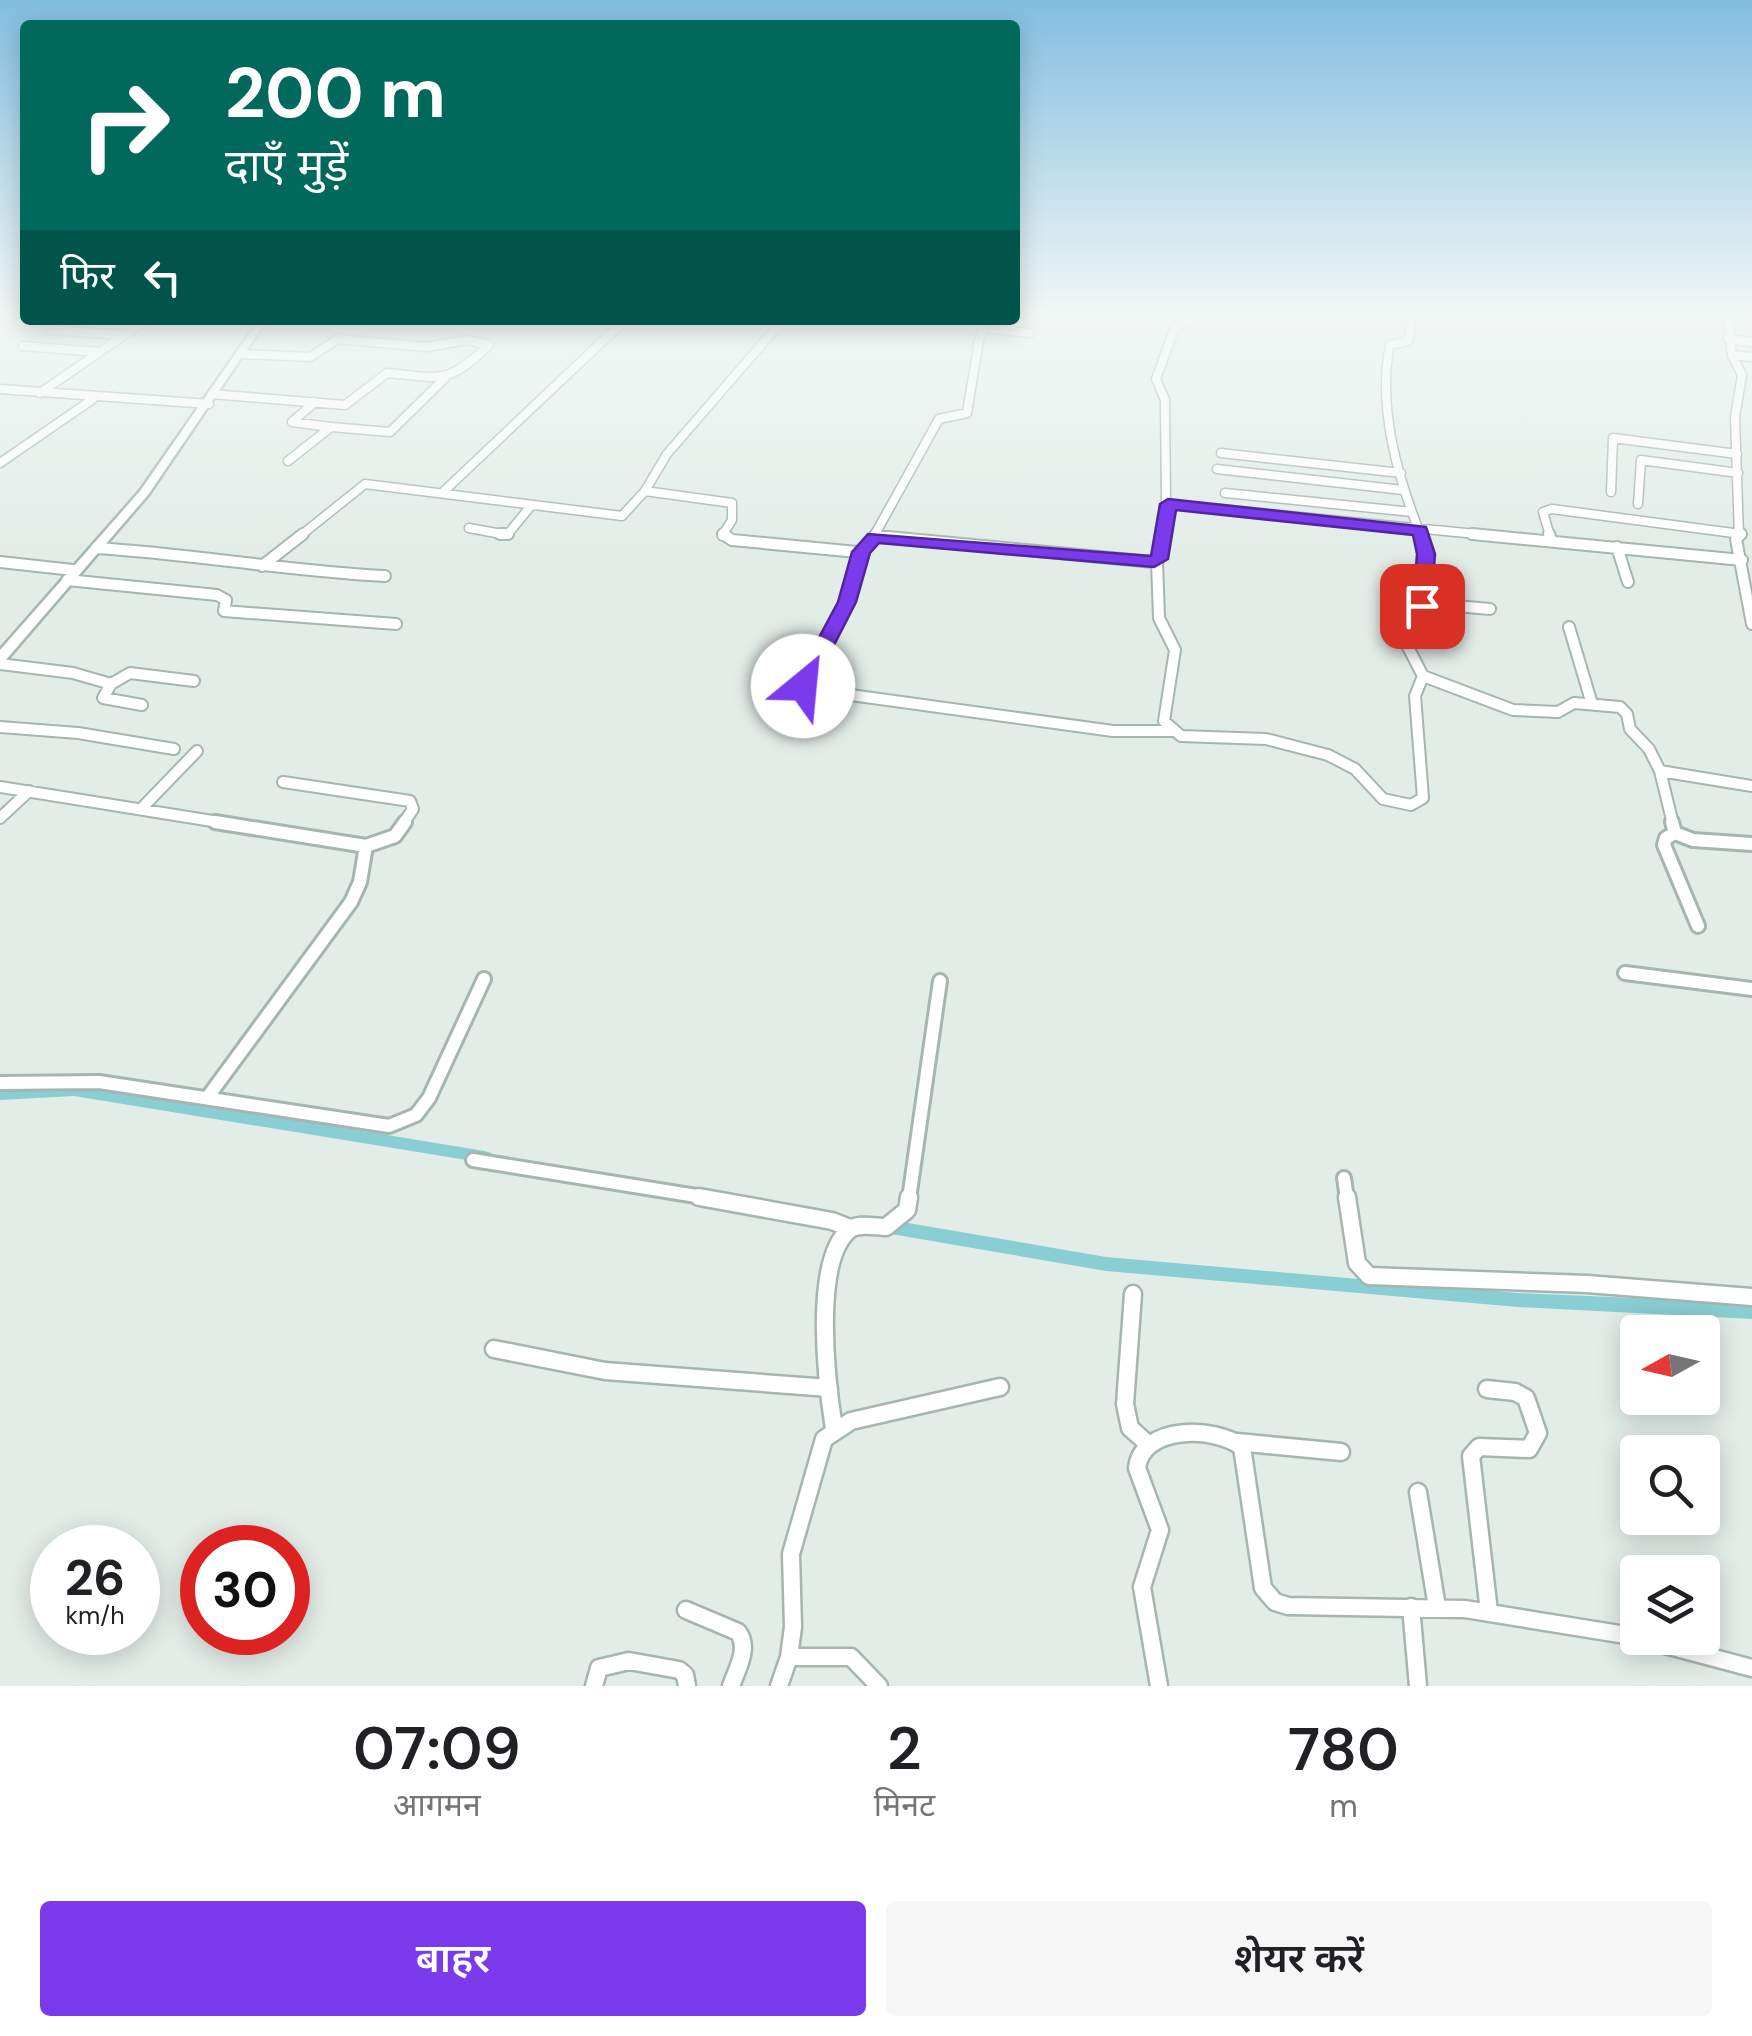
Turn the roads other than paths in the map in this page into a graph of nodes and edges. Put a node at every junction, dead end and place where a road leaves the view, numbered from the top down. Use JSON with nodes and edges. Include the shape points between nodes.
{"nodes":[{"id":1,"x":45,"y":393,"type":"edge"},
{"id":2,"x":214,"y":393,"type":"edge"},
{"id":3,"x":362,"y":393,"type":"edge"},
{"id":4,"x":430,"y":393,"type":"edge"},
{"id":5,"x":548,"y":393,"type":"edge"},
{"id":6,"x":721,"y":393,"type":"edge"},
{"id":7,"x":971,"y":393,"type":"edge"},
{"id":8,"x":1163,"y":393,"type":"edge"},
{"id":9,"x":1387,"y":393,"type":"edge"},
{"id":10,"x":1742,"y":393,"type":"edge"},
{"id":11,"x":93,"y":399,"type":"junction"},
{"id":12,"x":210,"y":399,"type":"junction"},
{"id":13,"x":315,"y":402,"type":"junction"},
{"id":14,"x":330,"y":427,"type":"junction"},
{"id":15,"x":1222,"y":453,"type":"dead end"},
{"id":16,"x":1737,"y":454,"type":"junction"},
{"id":17,"x":288,"y":461,"type":"dead end"},
{"id":18,"x":0,"y":463,"type":"edge"},
{"id":19,"x":1216,"y":469,"type":"dead end"},
{"id":20,"x":1401,"y":472,"type":"junction"},
{"id":21,"x":1738,"y":473,"type":"junction"},
{"id":22,"x":1403,"y":490,"type":"junction"},
{"id":23,"x":645,"y":491,"type":"junction"},
{"id":24,"x":1611,"y":492,"type":"dead end"},
{"id":25,"x":442,"y":493,"type":"junction"},
{"id":26,"x":1225,"y":493,"type":"dead end"},
{"id":27,"x":1166,"y":504,"type":"junction"},
{"id":28,"x":1638,"y":504,"type":"dead end"},
{"id":29,"x":530,"y":507,"type":"junction"},
{"id":30,"x":1412,"y":512,"type":"junction"},
{"id":31,"x":468,"y":528,"type":"dead end"},
{"id":32,"x":1420,"y":530,"type":"junction"},
{"id":33,"x":1741,"y":534,"type":"junction"},
{"id":34,"x":874,"y":538,"type":"junction"},
{"id":35,"x":1550,"y":540,"type":"junction"},
{"id":36,"x":1617,"y":546,"type":"junction"},
{"id":37,"x":96,"y":548,"type":"junction"},
{"id":38,"x":861,"y":552,"type":"junction"},
{"id":39,"x":1742,"y":560,"type":"junction"},
{"id":40,"x":0,"y":562,"type":"edge"},
{"id":41,"x":1157,"y":562,"type":"junction"},
{"id":42,"x":262,"y":566,"type":"junction"},
{"id":43,"x":70,"y":575,"type":"junction"},
{"id":44,"x":385,"y":576,"type":"dead end"},
{"id":45,"x":1628,"y":582,"type":"dead end"},
{"id":46,"x":1422,"y":603,"type":"junction"},
{"id":47,"x":1490,"y":609,"type":"dead end"},
{"id":48,"x":396,"y":624,"type":"dead end"},
{"id":49,"x":1752,"y":624,"type":"edge"},
{"id":50,"x":1569,"y":626,"type":"dead end"},
{"id":51,"x":0,"y":661,"type":"edge"},
{"id":52,"x":1422,"y":676,"type":"junction"},
{"id":53,"x":194,"y":680,"type":"dead end"},
{"id":54,"x":111,"y":684,"type":"junction"},
{"id":55,"x":1592,"y":704,"type":"junction"},
{"id":56,"x":142,"y":705,"type":"dead end"},
{"id":57,"x":0,"y":726,"type":"edge"},
{"id":58,"x":1172,"y":732,"type":"junction"},
{"id":59,"x":174,"y":749,"type":"dead end"},
{"id":60,"x":196,"y":751,"type":"dead end"},
{"id":61,"x":1660,"y":771,"type":"junction"},
{"id":62,"x":283,"y":782,"type":"dead end"},
{"id":63,"x":1752,"y":786,"type":"edge"},
{"id":64,"x":0,"y":787,"type":"edge"},
{"id":65,"x":29,"y":791,"type":"junction"},
{"id":66,"x":141,"y":810,"type":"junction"},
{"id":67,"x":0,"y":818,"type":"edge"},
{"id":68,"x":1676,"y":833,"type":"junction"},
{"id":69,"x":1752,"y":844,"type":"edge"},
{"id":70,"x":366,"y":846,"type":"junction"},
{"id":71,"x":1698,"y":926,"type":"dead end"},
{"id":72,"x":1625,"y":973,"type":"dead end"},
{"id":73,"x":484,"y":978,"type":"dead end"},
{"id":74,"x":940,"y":981,"type":"dead end"},
{"id":75,"x":1752,"y":989,"type":"edge"},
{"id":76,"x":0,"y":1083,"type":"edge"},
{"id":77,"x":207,"y":1098,"type":"junction"},
{"id":78,"x":473,"y":1160,"type":"dead end"},
{"id":79,"x":1344,"y":1178,"type":"dead end"},
{"id":80,"x":850,"y":1228,"type":"junction"},
{"id":81,"x":1133,"y":1294,"type":"dead end"},
{"id":82,"x":1752,"y":1297,"type":"edge"},
{"id":83,"x":494,"y":1349,"type":"dead end"},
{"id":84,"x":1000,"y":1386,"type":"dead end"},
{"id":85,"x":829,"y":1388,"type":"junction"},
{"id":86,"x":1487,"y":1389,"type":"dead end"},
{"id":87,"x":834,"y":1429,"type":"junction"},
{"id":88,"x":1237,"y":1442,"type":"junction"},
{"id":89,"x":1148,"y":1444,"type":"junction"},
{"id":90,"x":1341,"y":1452,"type":"dead end"},
{"id":91,"x":1418,"y":1492,"type":"dead end"},
{"id":92,"x":1411,"y":1607,"type":"junction"},
{"id":93,"x":1437,"y":1607,"type":"junction"},
{"id":94,"x":686,"y":1610,"type":"dead end"},
{"id":95,"x":1489,"y":1612,"type":"junction"},
{"id":96,"x":1620,"y":1634,"type":"edge"},
{"id":97,"x":1704,"y":1655,"type":"edge"},
{"id":98,"x":789,"y":1656,"type":"junction"},
{"id":99,"x":1752,"y":1668,"type":"edge"},
{"id":100,"x":594,"y":1686,"type":"edge"},
{"id":101,"x":687,"y":1686,"type":"edge"},
{"id":102,"x":732,"y":1686,"type":"edge"},
{"id":103,"x":780,"y":1686,"type":"edge"},
{"id":104,"x":879,"y":1686,"type":"edge"},
{"id":105,"x":1159,"y":1686,"type":"edge"},
{"id":106,"x":1418,"y":1686,"type":"edge"}],
"edges":[{"from":1,"to":11,"type":"street"},
{"from":2,"to":12,"type":"street"},
{"from":3,"to":13,"type":"street","via":[[345,405]]},
{"from":4,"to":14,"type":"street","via":[[390,432]]},
{"from":5,"to":25,"type":"street"},
{"from":6,"to":23,"type":"street","via":[[667,454]]},
{"from":7,"to":34,"type":"street","via":[[967,413],[938,419]]},
{"from":8,"to":27,"type":"street"},
{"from":9,"to":20,"type":"street"},
{"from":10,"to":16,"type":"street","via":[[1735,417]]},
{"from":11,"to":12,"type":"street"},
{"from":11,"to":18,"type":"street"},
{"from":12,"to":13,"type":"street"},
{"from":12,"to":37,"type":"street","via":[[144,494]]},
{"from":13,"to":14,"type":"street","via":[[292,422]]},
{"from":14,"to":17,"type":"street"},
{"from":15,"to":20,"type":"street"},
{"from":16,"to":21,"type":"street"},
{"from":16,"to":24,"type":"street","via":[[1613,438]]},
{"from":19,"to":22,"type":"street"},
{"from":20,"to":22,"type":"street"},
{"from":21,"to":28,"type":"street","via":[[1641,460]]},
{"from":21,"to":33,"type":"street"},
{"from":22,"to":30,"type":"street"},
{"from":23,"to":29,"type":"street","via":[[618,517]]},
{"from":23,"to":38,"type":"street","via":[[732,503],[722,536],[732,540]]},
{"from":25,"to":29,"type":"street"},
{"from":25,"to":42,"type":"street","via":[[357,486]]},
{"from":26,"to":30,"type":"street"},
{"from":27,"to":32,"type":"street"},
{"from":27,"to":41,"type":"street"},
{"from":29,"to":31,"type":"street","via":[[511,533]]},
{"from":30,"to":32,"type":"street"},
{"from":32,"to":35,"type":"street"},
{"from":32,"to":46,"type":"street","via":[[1426,554]]},
{"from":33,"to":35,"type":"street","via":[[1552,509],[1543,512]]},
{"from":33,"to":39,"type":"street","via":[[1736,539]]},
{"from":34,"to":38,"type":"street"},
{"from":34,"to":41,"type":"street"},
{"from":35,"to":36,"type":"street"},
{"from":36,"to":39,"type":"street"},
{"from":36,"to":45,"type":"street"},
{"from":37,"to":42,"type":"street"},
{"from":37,"to":43,"type":"street"},
{"from":38,"to":58,"type":"street","via":[[841,616],[803,682],[806,689],[1113,731]]},
{"from":39,"to":49,"type":"street"},
{"from":40,"to":43,"type":"street"},
{"from":41,"to":58,"type":"street","via":[[1159,618],[1175,650],[1164,721]]},
{"from":42,"to":44,"type":"street"},
{"from":43,"to":48,"type":"street","via":[[216,595],[226,600],[224,611]]},
{"from":43,"to":51,"type":"street"},
{"from":46,"to":47,"type":"street"},
{"from":46,"to":52,"type":"street","via":[[1406,624]]},
{"from":50,"to":55,"type":"street"},
{"from":51,"to":54,"type":"street"},
{"from":52,"to":55,"type":"street","via":[[1512,710],[1558,712],[1570,703]]},
{"from":52,"to":58,"type":"street","via":[[1415,696],[1423,798],[1410,804],[1384,799],[1355,769],[1328,755],[1266,739]]},
{"from":53,"to":54,"type":"street","via":[[130,673]]},
{"from":54,"to":56,"type":"street","via":[[103,698]]},
{"from":55,"to":61,"type":"street","via":[[1624,710]]},
{"from":57,"to":59,"type":"street"},
{"from":60,"to":66,"type":"street"},
{"from":61,"to":63,"type":"street"},
{"from":61,"to":68,"type":"street"},
{"from":62,"to":70,"type":"street","via":[[414,804],[395,836]]},
{"from":64,"to":65,"type":"street"},
{"from":65,"to":66,"type":"street"},
{"from":65,"to":67,"type":"street"},
{"from":66,"to":70,"type":"street"},
{"from":68,"to":69,"type":"street"},
{"from":68,"to":71,"type":"street","via":[[1664,845]]},
{"from":70,"to":77,"type":"street","via":[[351,902]]},
{"from":72,"to":75,"type":"street"},
{"from":73,"to":77,"type":"street","via":[[429,1098],[404,1123]]},
{"from":74,"to":80,"type":"street","via":[[910,1201],[892,1224]]},
{"from":76,"to":77,"type":"street","via":[[99,1082]]},
{"from":78,"to":80,"type":"street"},
{"from":79,"to":82,"type":"street","via":[[1357,1263],[1369,1276]]},
{"from":80,"to":85,"type":"street","via":[[828,1280]]},
{"from":81,"to":89,"type":"street","via":[[1125,1404],[1130,1428]]},
{"from":83,"to":85,"type":"street","via":[[605,1371]]},
{"from":84,"to":87,"type":"street"},
{"from":85,"to":87,"type":"street"},
{"from":86,"to":95,"type":"street","via":[[1526,1398],[1538,1432],[1529,1448],[1479,1446],[1472,1456]]},
{"from":87,"to":98,"type":"street","via":[[824,1439],[791,1554]]},
{"from":88,"to":89,"type":"street","via":[[1170,1434]]},
{"from":88,"to":90,"type":"street"},
{"from":88,"to":92,"type":"street","via":[[1267,1596],[1288,1606]]},
{"from":89,"to":105,"type":"street","via":[[1138,1472],[1157,1514],[1160,1540],[1141,1594],[1159,1654]]},
{"from":91,"to":93,"type":"street"},
{"from":92,"to":93,"type":"street"},
{"from":92,"to":106,"type":"street"},
{"from":93,"to":95,"type":"street"},
{"from":94,"to":102,"type":"street","via":[[743,1638]]},
{"from":95,"to":96,"type":"street"},
{"from":97,"to":99,"type":"street"},
{"from":98,"to":103,"type":"street"},
{"from":98,"to":104,"type":"street","via":[[851,1657]]},
{"from":100,"to":101,"type":"street","via":[[599,1668],[614,1660],[676,1666]]}]}
